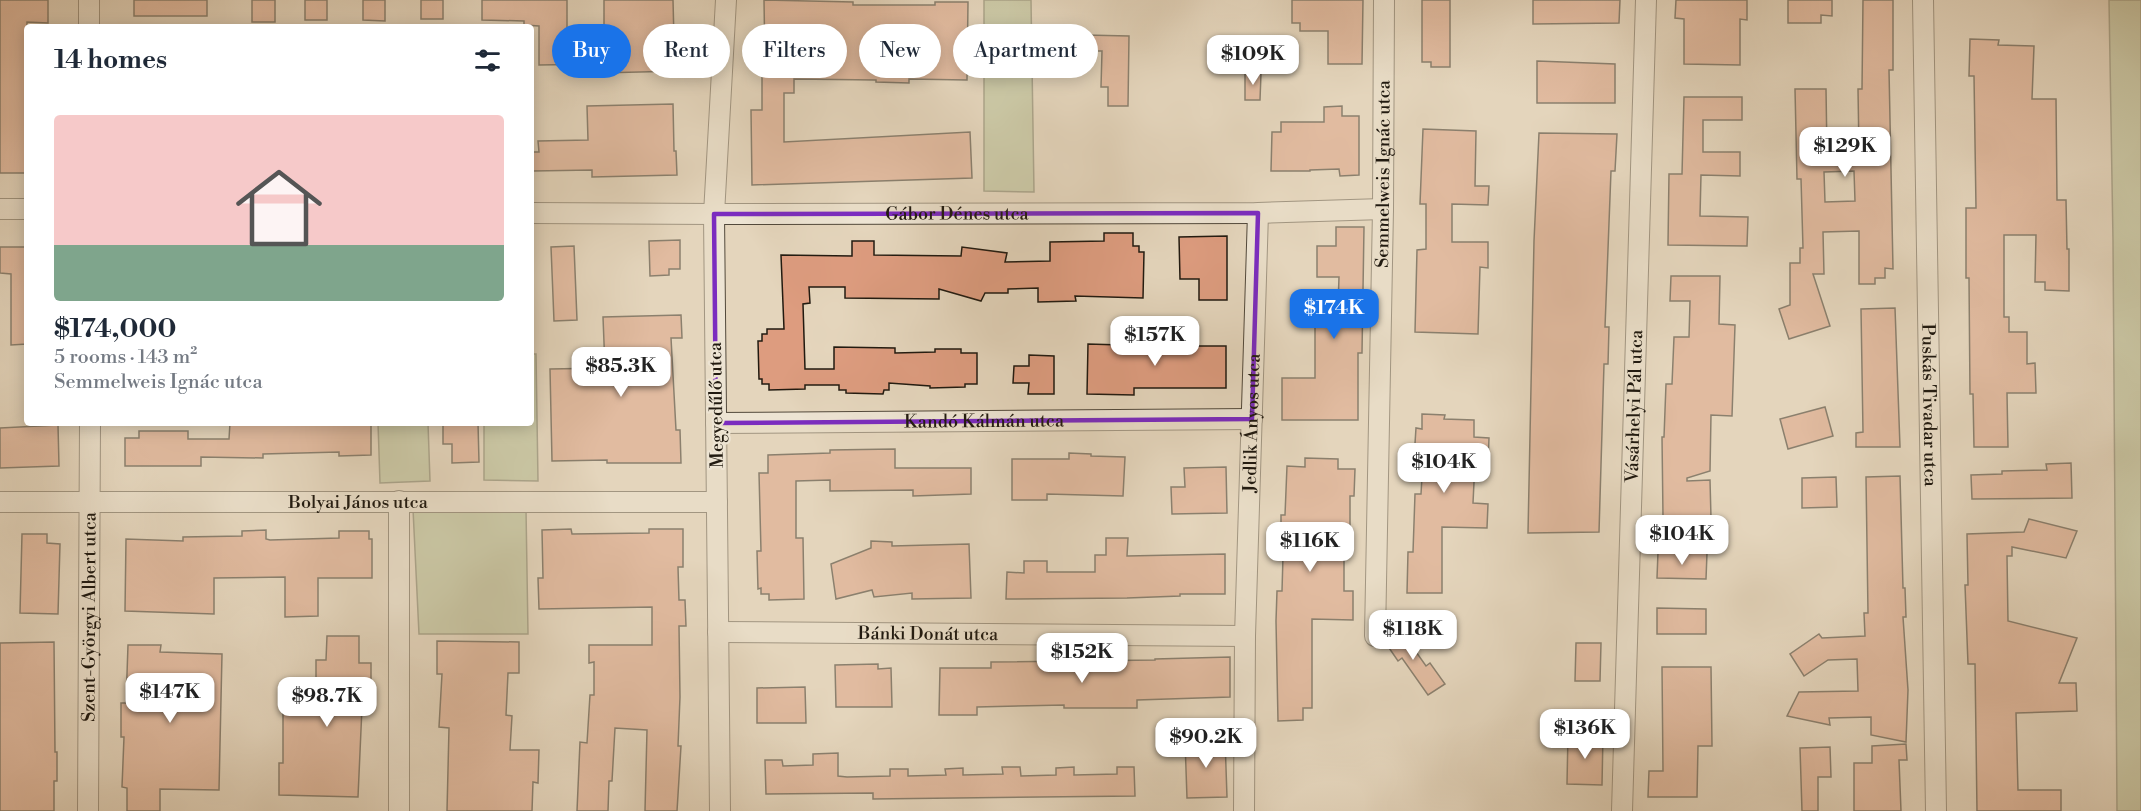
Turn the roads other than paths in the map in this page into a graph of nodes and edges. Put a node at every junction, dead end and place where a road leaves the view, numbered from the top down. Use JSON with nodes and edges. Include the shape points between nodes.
{"nodes":[{"id":1,"x":88,"y":0,"type":"edge"},
{"id":2,"x":726,"y":0,"type":"edge"},
{"id":3,"x":1384,"y":0,"type":"edge"},
{"id":4,"x":1646,"y":0,"type":"edge"},
{"id":5,"x":1923,"y":0,"type":"edge"},
{"id":6,"x":89,"y":24,"type":"edge"},
{"id":7,"x":0,"y":209,"type":"edge"},
{"id":8,"x":24,"y":209,"type":"edge"},
{"id":9,"x":1383,"y":209,"type":"junction"},
{"id":10,"x":534,"y":213,"type":"edge"},
{"id":11,"x":1258,"y":213,"type":"junction"},
{"id":12,"x":714,"y":214,"type":"junction"},
{"id":13,"x":1252,"y":419,"type":"junction"},
{"id":14,"x":716,"y":423,"type":"junction"},
{"id":15,"x":90,"y":426,"type":"edge"},
{"id":16,"x":90,"y":501,"type":"junction"},
{"id":17,"x":399,"y":501,"type":"junction"},
{"id":18,"x":0,"y":502,"type":"edge"},
{"id":19,"x":717,"y":502,"type":"junction"},
{"id":20,"x":718,"y":632,"type":"junction"},
{"id":21,"x":1245,"y":636,"type":"junction"},
{"id":22,"x":1375,"y":636,"type":"dead end"},
{"id":23,"x":88,"y":811,"type":"edge"},
{"id":24,"x":399,"y":811,"type":"edge"},
{"id":25,"x":720,"y":811,"type":"edge"},
{"id":26,"x":1244,"y":811,"type":"edge"},
{"id":27,"x":1622,"y":811,"type":"edge"},
{"id":28,"x":1936,"y":811,"type":"edge"}],
"edges":[{"from":1,"to":6,"type":"street"},
{"from":2,"to":12,"type":"street","name":"Megyedűlő utca"},
{"from":3,"to":9,"type":"street","name":"Semmelweis Ignác utca"},
{"from":4,"to":27,"type":"street","name":"Vásárhelyi Pál utca"},
{"from":5,"to":28,"type":"street","name":"Puskás Tivadar utca"},
{"from":7,"to":8,"type":"street"},
{"from":9,"to":11,"type":"street","name":"Gábor Dénes utca"},
{"from":9,"to":22,"type":"street","name":"Semmelweis Ignác utca"},
{"from":10,"to":12,"type":"street","name":"Gábor Dénes utca"},
{"from":11,"to":12,"type":"street","name":"Gábor Dénes utca"},
{"from":11,"to":13,"type":"street","name":"Jedlik Ányos utca"},
{"from":12,"to":14,"type":"street","name":"Megyedűlő utca"},
{"from":13,"to":14,"type":"street","name":"Kandó Kálmán utca"},
{"from":13,"to":21,"type":"street","name":"Jedlik Ányos utca"},
{"from":14,"to":19,"type":"street","name":"Megyedűlő utca"},
{"from":15,"to":16,"type":"street","name":"Szent-Györgyi Albert utca"},
{"from":16,"to":17,"type":"street","name":"Bolyai János utca"},
{"from":16,"to":18,"type":"street","name":"Bolyai János utca"},
{"from":16,"to":23,"type":"street","name":"Szent-Györgyi Albert utca"},
{"from":17,"to":19,"type":"street","name":"Bolyai János utca"},
{"from":17,"to":24,"type":"street"},
{"from":19,"to":20,"type":"street","name":"Megyedűlő utca"},
{"from":20,"to":21,"type":"street","name":"Bánki Donát utca"},
{"from":20,"to":25,"type":"street","name":"Megyedűlő utca"},
{"from":21,"to":26,"type":"street","name":"Jedlik Ányos utca"}]}
